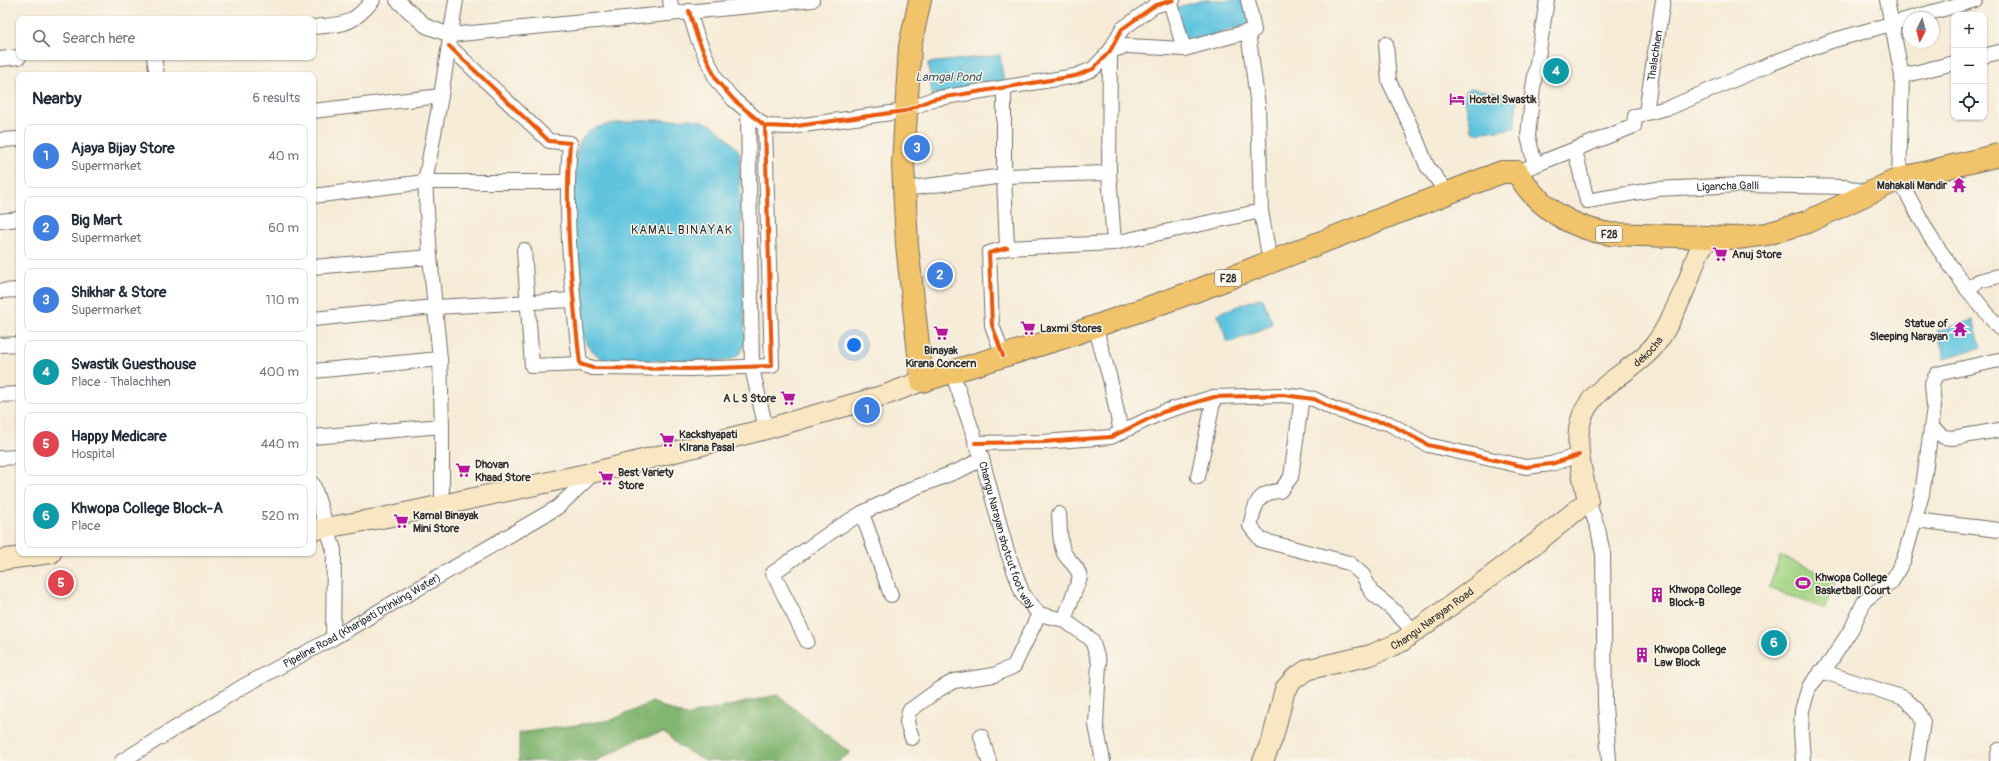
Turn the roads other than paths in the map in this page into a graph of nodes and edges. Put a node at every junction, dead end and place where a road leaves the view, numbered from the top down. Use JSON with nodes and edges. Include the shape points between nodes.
{"nodes":[{"id":1,"x":373,"y":0,"type":"edge"},
{"id":2,"x":397,"y":0,"type":"edge"},
{"id":3,"x":456,"y":0,"type":"edge"},
{"id":4,"x":812,"y":0,"type":"edge"},
{"id":5,"x":920,"y":0,"type":"edge"},
{"id":6,"x":1172,"y":0,"type":"edge"},
{"id":7,"x":1248,"y":0,"type":"edge"},
{"id":8,"x":1547,"y":0,"type":"edge"},
{"id":9,"x":1663,"y":0,"type":"edge"},
{"id":10,"x":1887,"y":0,"type":"edge"},
{"id":11,"x":1975,"y":0,"type":"edge"},
{"id":12,"x":761,"y":2,"type":"edge"},
{"id":13,"x":1154,"y":3,"type":"edge"},
{"id":14,"x":1955,"y":3,"type":"edge"},
{"id":15,"x":671,"y":6,"type":"edge"},
{"id":16,"x":689,"y":10,"type":"junction"},
{"id":17,"x":1892,"y":23,"type":"junction"},
{"id":18,"x":316,"y":27,"type":"edge"},
{"id":19,"x":1248,"y":32,"type":"junction"},
{"id":20,"x":449,"y":40,"type":"junction"},
{"id":21,"x":1386,"y":44,"type":"dead end"},
{"id":22,"x":1184,"y":50,"type":"junction"},
{"id":23,"x":1110,"y":51,"type":"junction"},
{"id":24,"x":1999,"y":52,"type":"edge"},
{"id":25,"x":1987,"y":55,"type":"edge"},
{"id":26,"x":16,"y":57,"type":"edge"},
{"id":27,"x":0,"y":59,"type":"edge"},
{"id":28,"x":154,"y":60,"type":"edge"},
{"id":29,"x":1951,"y":64,"type":"edge"},
{"id":30,"x":156,"y":72,"type":"edge"},
{"id":31,"x":1902,"y":76,"type":"junction"},
{"id":32,"x":1004,"y":88,"type":"junction"},
{"id":33,"x":441,"y":96,"type":"junction"},
{"id":34,"x":905,"y":110,"type":"junction"},
{"id":35,"x":316,"y":111,"type":"edge"},
{"id":36,"x":748,"y":111,"type":"junction"},
{"id":37,"x":1646,"y":112,"type":"junction"},
{"id":38,"x":765,"y":126,"type":"junction"},
{"id":39,"x":16,"y":139,"type":"edge"},
{"id":40,"x":0,"y":140,"type":"edge"},
{"id":41,"x":1575,"y":150,"type":"junction"},
{"id":42,"x":1999,"y":155,"type":"edge"},
{"id":43,"x":1526,"y":168,"type":"junction"},
{"id":44,"x":1109,"y":173,"type":"junction"},
{"id":45,"x":1004,"y":176,"type":"junction"},
{"id":46,"x":1899,"y":180,"type":"junction"},
{"id":47,"x":426,"y":182,"type":"junction"},
{"id":48,"x":566,"y":182,"type":"junction"},
{"id":49,"x":904,"y":189,"type":"junction"},
{"id":50,"x":1448,"y":192,"type":"junction"},
{"id":51,"x":1869,"y":193,"type":"junction"},
{"id":52,"x":316,"y":196,"type":"edge"},
{"id":53,"x":1261,"y":211,"type":"junction"},
{"id":54,"x":16,"y":219,"type":"edge"},
{"id":55,"x":0,"y":222,"type":"edge"},
{"id":56,"x":1712,"y":237,"type":"junction"},
{"id":57,"x":1114,"y":243,"type":"junction"},
{"id":58,"x":1007,"y":248,"type":"junction"},
{"id":59,"x":524,"y":250,"type":"dead end"},
{"id":60,"x":430,"y":257,"type":"junction"},
{"id":61,"x":1270,"y":261,"type":"junction"},
{"id":62,"x":316,"y":267,"type":"edge"},
{"id":63,"x":1999,"y":276,"type":"edge"},
{"id":64,"x":1967,"y":289,"type":"junction"},
{"id":65,"x":16,"y":290,"type":"edge"},
{"id":66,"x":0,"y":291,"type":"edge"},
{"id":67,"x":573,"y":300,"type":"junction"},
{"id":68,"x":528,"y":302,"type":"junction"},
{"id":69,"x":434,"y":307,"type":"junction"},
{"id":70,"x":316,"y":319,"type":"edge"},
{"id":71,"x":1095,"y":326,"type":"junction"},
{"id":72,"x":1999,"y":328,"type":"edge"},
{"id":73,"x":16,"y":344,"type":"edge"},
{"id":74,"x":0,"y":345,"type":"edge"},
{"id":75,"x":1003,"y":356,"type":"junction"},
{"id":76,"x":440,"y":359,"type":"junction"},
{"id":77,"x":1999,"y":360,"type":"edge"},
{"id":78,"x":580,"y":364,"type":"junction"},
{"id":79,"x":752,"y":368,"type":"junction"},
{"id":80,"x":316,"y":371,"type":"edge"},
{"id":81,"x":952,"y":372,"type":"junction"},
{"id":82,"x":922,"y":381,"type":"junction"},
{"id":83,"x":16,"y":394,"type":"edge"},
{"id":84,"x":0,"y":396,"type":"edge"},
{"id":85,"x":1302,"y":396,"type":"junction"},
{"id":86,"x":1214,"y":397,"type":"junction"},
{"id":87,"x":442,"y":426,"type":"junction"},
{"id":88,"x":1932,"y":428,"type":"junction"},
{"id":89,"x":766,"y":429,"type":"junction"},
{"id":90,"x":1999,"y":430,"type":"edge"},
{"id":91,"x":1121,"y":432,"type":"junction"},
{"id":92,"x":316,"y":437,"type":"edge"},
{"id":93,"x":975,"y":443,"type":"junction"},
{"id":94,"x":1579,"y":455,"type":"junction"},
{"id":95,"x":16,"y":457,"type":"edge"},
{"id":96,"x":0,"y":458,"type":"edge"},
{"id":97,"x":982,"y":459,"type":"junction"},
{"id":98,"x":594,"y":472,"type":"junction"},
{"id":99,"x":1198,"y":477,"type":"dead end"},
{"id":100,"x":1588,"y":501,"type":"junction"},
{"id":101,"x":316,"y":503,"type":"edge"},
{"id":102,"x":442,"y":505,"type":"junction"},
{"id":103,"x":862,"y":513,"type":"junction"},
{"id":104,"x":1059,"y":514,"type":"dead end"},
{"id":105,"x":1915,"y":520,"type":"junction"},
{"id":106,"x":320,"y":529,"type":"edge"},
{"id":107,"x":1999,"y":530,"type":"edge"},
{"id":108,"x":29,"y":556,"type":"edge"},
{"id":109,"x":0,"y":560,"type":"edge"},
{"id":110,"x":891,"y":595,"type":"dead end"},
{"id":111,"x":1039,"y":614,"type":"junction"},
{"id":112,"x":1064,"y":620,"type":"junction"},
{"id":113,"x":1416,"y":633,"type":"junction"},
{"id":114,"x":333,"y":638,"type":"junction"},
{"id":115,"x":807,"y":641,"type":"dead end"},
{"id":116,"x":1821,"y":672,"type":"junction"},
{"id":117,"x":980,"y":736,"type":"dead end"},
{"id":118,"x":912,"y":738,"type":"dead end"},
{"id":119,"x":1999,"y":750,"type":"edge"},
{"id":120,"x":122,"y":761,"type":"edge"},
{"id":121,"x":989,"y":761,"type":"edge"},
{"id":122,"x":1103,"y":761,"type":"edge"},
{"id":123,"x":1263,"y":761,"type":"edge"},
{"id":124,"x":1609,"y":761,"type":"edge"},
{"id":125,"x":1803,"y":761,"type":"edge"},
{"id":126,"x":1917,"y":761,"type":"edge"},
{"id":127,"x":1997,"y":761,"type":"edge"}],
"edges":[{"from":1,"to":18,"type":"street","via":[[356,18],[346,24]]},
{"from":2,"to":20,"type":"street","via":[[426,26]]},
{"from":3,"to":20,"type":"street"},
{"from":4,"to":12,"type":"street"},
{"from":5,"to":34,"type":"main road","via":[[910,46]]},
{"from":6,"to":13,"type":"street"},
{"from":6,"to":22,"type":"street"},
{"from":7,"to":19,"type":"street","via":[[1254,30]]},
{"from":8,"to":43,"type":"street","via":[[1533,88]]},
{"from":9,"to":37,"type":"street","name":"Thalachhen"},
{"from":10,"to":17,"type":"street"},
{"from":11,"to":14,"type":"street"},
{"from":12,"to":16,"type":"street"},
{"from":13,"to":23,"type":"street","via":[[1122,29]]},
{"from":14,"to":17,"type":"street"},
{"from":15,"to":16,"type":"street"},
{"from":15,"to":20,"type":"street"},
{"from":16,"to":36,"type":"street","via":[[697,37],[717,81]]},
{"from":17,"to":31,"type":"street"},
{"from":17,"to":37,"type":"street","via":[[1775,62],[1671,107]]},
{"from":19,"to":22,"type":"street"},
{"from":19,"to":53,"type":"street","via":[[1258,106]]},
{"from":20,"to":33,"type":"street"},
{"from":20,"to":48,"type":"street","via":[[549,141],[570,143]]},
{"from":21,"to":50,"type":"street","via":[[1389,80],[1414,131],[1427,166]]},
{"from":22,"to":23,"type":"street","via":[[1127,46]]},
{"from":23,"to":32,"type":"street","via":[[1093,69],[1075,76]]},
{"from":23,"to":44,"type":"street"},
{"from":24,"to":25,"type":"street"},
{"from":26,"to":27,"type":"street"},
{"from":28,"to":30,"type":"street"},
{"from":29,"to":31,"type":"street"},
{"from":31,"to":46,"type":"street"},
{"from":32,"to":34,"type":"street","via":[[933,99]]},
{"from":32,"to":45,"type":"street"},
{"from":33,"to":35,"type":"street"},
{"from":33,"to":47,"type":"street"},
{"from":34,"to":38,"type":"street","via":[[788,127]]},
{"from":34,"to":49,"type":"main road"},
{"from":36,"to":38,"type":"street"},
{"from":36,"to":79,"type":"street"},
{"from":37,"to":41,"type":"street","via":[[1635,116],[1634,126]]},
{"from":38,"to":79,"type":"street","via":[[772,366]]},
{"from":39,"to":40,"type":"street"},
{"from":41,"to":43,"type":"street"},
{"from":41,"to":51,"type":"street","name":"Ligancha Galli","via":[[1587,201],[1657,189],[1740,185],[1846,187]]},
{"from":42,"to":46,"type":"main road","number":"F28"},
{"from":43,"to":50,"type":"main road","number":"F28","via":[[1502,172]]},
{"from":43,"to":56,"type":"main road","number":"F28","via":[[1523,183],[1535,198],[1565,220],[1590,231],[1610,234]]},
{"from":44,"to":45,"type":"street"},
{"from":44,"to":57,"type":"street"},
{"from":45,"to":49,"type":"street"},
{"from":45,"to":58,"type":"street"},
{"from":46,"to":51,"type":"main road","number":"F28"},
{"from":46,"to":64,"type":"street","via":[[1931,238]]},
{"from":47,"to":48,"type":"street"},
{"from":47,"to":52,"type":"street"},
{"from":47,"to":60,"type":"street"},
{"from":48,"to":67,"type":"street"},
{"from":49,"to":82,"type":"main road","via":[[907,245]]},
{"from":50,"to":61,"type":"main road","number":"F28"},
{"from":51,"to":56,"type":"main road","number":"F28","via":[[1806,222],[1782,230],[1752,236]]},
{"from":53,"to":57,"type":"street"},
{"from":53,"to":61,"type":"street"},
{"from":54,"to":55,"type":"street"},
{"from":56,"to":94,"type":"main road","name":"dekocha","via":[[1702,247],[1668,324],[1654,345],[1632,368],[1594,396],[1586,408],[1580,423]]},
{"from":57,"to":58,"type":"street"},
{"from":58,"to":75,"type":"street","via":[[989,253],[992,325]]},
{"from":59,"to":68,"type":"street"},
{"from":60,"to":62,"type":"street"},
{"from":60,"to":69,"type":"street"},
{"from":61,"to":71,"type":"main road","number":"F28","via":[[1201,289]]},
{"from":63,"to":64,"type":"street","via":[[1979,281]]},
{"from":64,"to":72,"type":"street"},
{"from":65,"to":66,"type":"street"},
{"from":67,"to":68,"type":"street"},
{"from":67,"to":78,"type":"street"},
{"from":68,"to":69,"type":"street"},
{"from":68,"to":78,"type":"street","via":[[532,366]]},
{"from":69,"to":70,"type":"street"},
{"from":69,"to":76,"type":"street"},
{"from":71,"to":75,"type":"main road","number":"F28"},
{"from":71,"to":91,"type":"street"},
{"from":73,"to":74,"type":"street"},
{"from":75,"to":81,"type":"main road","number":"F28"},
{"from":76,"to":80,"type":"street"},
{"from":76,"to":87,"type":"street"},
{"from":77,"to":88,"type":"street","via":[[1937,374],[1932,383]]},
{"from":78,"to":79,"type":"street","via":[[606,369]]},
{"from":79,"to":89,"type":"street"},
{"from":81,"to":82,"type":"main road","number":"F28"},
{"from":81,"to":93,"type":"street","name":"Changu Narayan shotcut foot way"},
{"from":82,"to":89,"type":"main road","number":"F28","via":[[888,394]]},
{"from":83,"to":84,"type":"street"},
{"from":85,"to":86,"type":"street"},
{"from":85,"to":94,"type":"street","via":[[1369,420],[1388,423],[1428,444],[1511,463],[1526,466],[1551,464]]},
{"from":85,"to":113,"type":"street","via":[[1291,477],[1280,491],[1270,491],[1255,503],[1250,526],[1261,540],[1349,563],[1363,575],[1371,592]]},
{"from":86,"to":91,"type":"street","via":[[1163,412]]},
{"from":86,"to":99,"type":"street"},
{"from":87,"to":92,"type":"street"},
{"from":87,"to":102,"type":"street"},
{"from":88,"to":90,"type":"street","via":[[1944,437],[1952,438]]},
{"from":88,"to":105,"type":"street","via":[[1922,494]]},
{"from":89,"to":98,"type":"main road","number":"F28"},
{"from":91,"to":93,"type":"street","via":[[1111,436],[1043,442]]},
{"from":93,"to":97,"type":"street","name":"Changu Narayan shotcut foot way"},
{"from":94,"to":100,"type":"main road"},
{"from":95,"to":96,"type":"street"},
{"from":97,"to":103,"type":"street"},
{"from":97,"to":111,"type":"street","name":"Changu Narayan shotcut foot way","via":[[1013,571],[1023,595]]},
{"from":98,"to":102,"type":"main road","number":"F28"},
{"from":98,"to":114,"type":"street","name":"Pipeline Road (Kharipati Drinking Water)","via":[[558,507]]},
{"from":100,"to":113,"type":"main road","name":"Changu Narayan Road"},
{"from":100,"to":124,"type":"street","via":[[1603,554],[1605,704]]},
{"from":101,"to":106,"type":"street"},
{"from":102,"to":106,"type":"main road","number":"F28"},
{"from":103,"to":110,"type":"street"},
{"from":103,"to":115,"type":"street","via":[[773,573]]},
{"from":104,"to":112,"type":"street","via":[[1064,552],[1078,570],[1080,577]]},
{"from":105,"to":107,"type":"street"},
{"from":105,"to":116,"type":"street","via":[[1904,559],[1891,584],[1865,600],[1852,628]]},
{"from":106,"to":114,"type":"street","via":[[334,550]]},
{"from":108,"to":109,"type":"main road"},
{"from":111,"to":112,"type":"street","name":"Changu Narayan shotcut foot way"},
{"from":111,"to":118,"type":"street","via":[[1014,666],[994,674],[954,681],[909,711],[907,722]]},
{"from":112,"to":122,"type":"street","name":"Changu Narayan shotcut foot way","via":[[1092,640],[1099,663],[1096,725]]},
{"from":113,"to":123,"type":"main road","name":"Changu Narayan Road","via":[[1371,655],[1309,669],[1295,678],[1285,689],[1273,737]]},
{"from":114,"to":120,"type":"street","name":"Pipeline Road (Kharipati Drinking Water)","via":[[242,687]]},
{"from":116,"to":125,"type":"street","via":[[1809,687],[1802,710]]},
{"from":116,"to":126,"type":"street","via":[[1904,698],[1917,710],[1923,722]]},
{"from":117,"to":121,"type":"street"},
{"from":119,"to":127,"type":"street"}]}
